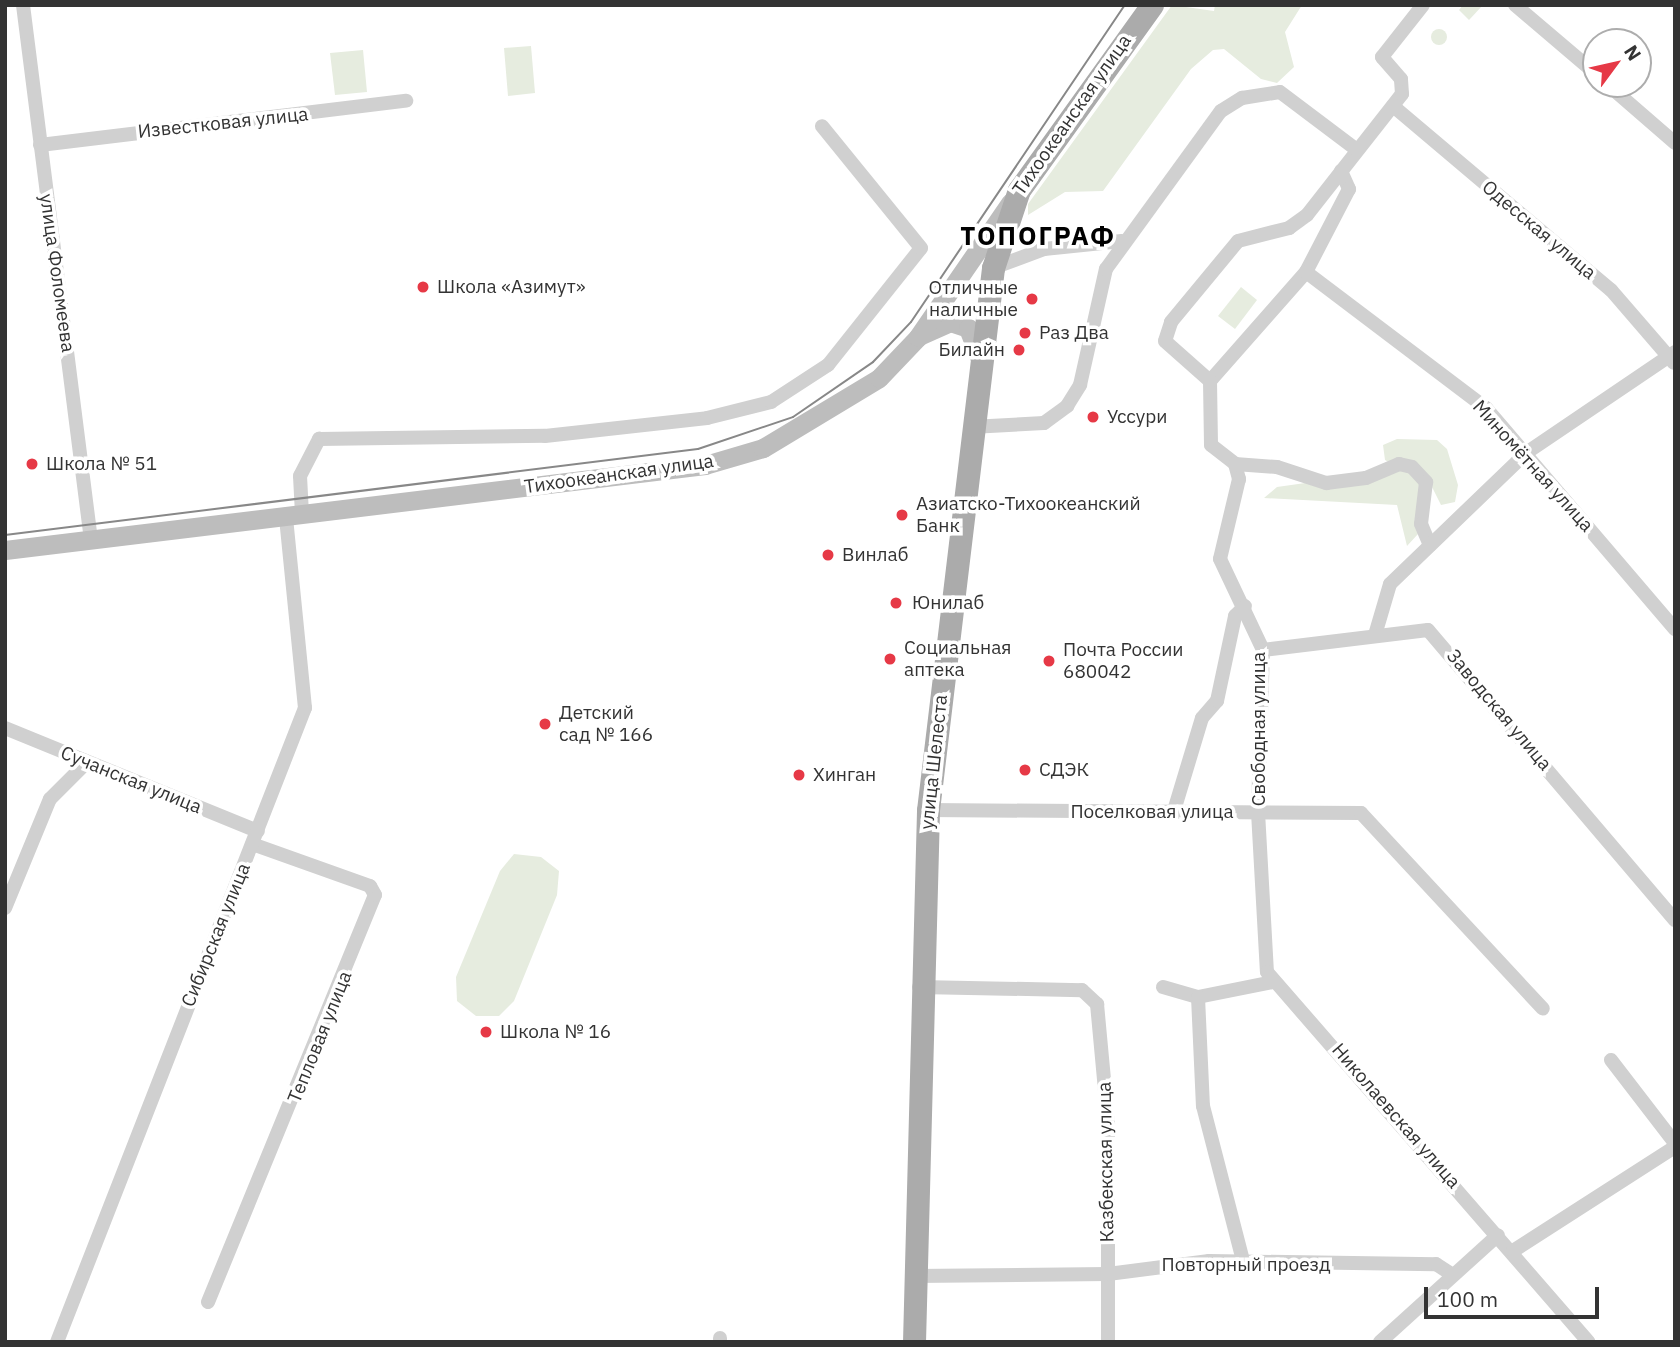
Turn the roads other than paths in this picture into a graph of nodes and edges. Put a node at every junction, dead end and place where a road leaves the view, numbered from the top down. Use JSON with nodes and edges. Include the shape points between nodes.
{"nodes":[{"id":1,"x":23,"y":5,"type":"edge"},
{"id":2,"x":1423,"y":5,"type":"edge"},
{"id":3,"x":1515,"y":5,"type":"edge"},
{"id":4,"x":1144,"y":9,"type":"edge"},
{"id":5,"x":1582,"y":62,"type":"edge"},
{"id":6,"x":1623,"y":98,"type":"edge"},
{"id":7,"x":406,"y":101,"type":"dead end"},
{"id":8,"x":1393,"y":106,"type":"junction"},
{"id":9,"x":822,"y":126,"type":"dead end"},
{"id":10,"x":1675,"y":143,"type":"edge"},
{"id":11,"x":40,"y":145,"type":"junction"},
{"id":12,"x":1357,"y":150,"type":"junction"},
{"id":13,"x":1341,"y":171,"type":"junction"},
{"id":14,"x":1019,"y":190,"type":"junction"},
{"id":15,"x":1122,"y":241,"type":"junction"},
{"id":16,"x":993,"y":268,"type":"junction"},
{"id":17,"x":1306,"y":272,"type":"junction"},
{"id":18,"x":918,"y":337,"type":"junction"},
{"id":19,"x":979,"y":356,"type":"junction"},
{"id":20,"x":1673,"y":358,"type":"edge"},
{"id":21,"x":1210,"y":381,"type":"junction"},
{"id":22,"x":971,"y":427,"type":"junction"},
{"id":23,"x":1526,"y":453,"type":"junction"},
{"id":24,"x":1235,"y":464,"type":"junction"},
{"id":25,"x":294,"y":515,"type":"junction"},
{"id":26,"x":91,"y":540,"type":"junction"},
{"id":27,"x":1430,"y":545,"type":"junction"},
{"id":28,"x":5,"y":550,"type":"edge"},
{"id":29,"x":1245,"y":606,"type":"junction"},
{"id":30,"x":1675,"y":629,"type":"edge"},
{"id":31,"x":1375,"y":635,"type":"junction"},
{"id":32,"x":1263,"y":650,"type":"junction"},
{"id":33,"x":5,"y":728,"type":"edge"},
{"id":34,"x":87,"y":762,"type":"junction"},
{"id":35,"x":928,"y":810,"type":"junction"},
{"id":36,"x":1258,"y":812,"type":"junction"},
{"id":37,"x":1173,"y":814,"type":"junction"},
{"id":38,"x":255,"y":838,"type":"junction"},
{"id":39,"x":5,"y":908,"type":"edge"},
{"id":40,"x":1675,"y":920,"type":"edge"},
{"id":41,"x":1273,"y":982,"type":"junction"},
{"id":42,"x":919,"y":987,"type":"junction"},
{"id":43,"x":1163,"y":987,"type":"dead end"},
{"id":44,"x":1198,"y":997,"type":"junction"},
{"id":45,"x":1543,"y":1009,"type":"dead end"},
{"id":46,"x":1611,"y":1060,"type":"dead end"},
{"id":47,"x":1675,"y":1145,"type":"edge"},
{"id":48,"x":1498,"y":1234,"type":"junction"},
{"id":49,"x":1513,"y":1251,"type":"junction"},
{"id":50,"x":1244,"y":1264,"type":"junction"},
{"id":51,"x":1450,"y":1273,"type":"junction"},
{"id":52,"x":1108,"y":1274,"type":"junction"},
{"id":53,"x":915,"y":1276,"type":"junction"},
{"id":54,"x":208,"y":1302,"type":"dead end"},
{"id":55,"x":57,"y":1342,"type":"edge"},
{"id":56,"x":914,"y":1342,"type":"edge"},
{"id":57,"x":1108,"y":1342,"type":"edge"},
{"id":58,"x":1380,"y":1342,"type":"edge"},
{"id":59,"x":1588,"y":1342,"type":"edge"}],
"edges":[{"from":1,"to":11,"type":"street","name":"улица Фоломеева"},
{"from":2,"to":8,"type":"street","via":[[1382,57],[1404,84]]},
{"from":3,"to":5,"type":"street"},
{"from":4,"to":14,"type":"main road","name":"Тихоокеанская улица"},
{"from":6,"to":10,"type":"street"},
{"from":7,"to":11,"type":"street","name":"Известковая улица"},
{"from":8,"to":12,"type":"street"},
{"from":8,"to":20,"type":"street","name":"Одесская улица","via":[[1611,290]]},
{"from":9,"to":25,"type":"street","name":"Сибирская улица","via":[[921,248],[828,365],[771,402],[707,418],[545,436],[319,439],[300,475]]},
{"from":11,"to":26,"type":"street","name":"улица Фоломеева"},
{"from":12,"to":13,"type":"street"},
{"from":12,"to":15,"type":"street","via":[[1292,95],[1265,92],[1242,98],[1221,111]]},
{"from":13,"to":17,"type":"street","via":[[1349,189]]},
{"from":13,"to":21,"type":"street","via":[[1300,222],[1229,248],[1171,322],[1165,341]]},
{"from":14,"to":16,"type":"main road","name":"улица Шелеста"},
{"from":14,"to":18,"type":"main road","name":"Тихоокеанская улица"},
{"from":15,"to":16,"type":"street","via":[[1044,249]]},
{"from":15,"to":22,"type":"street","via":[[1100,284],[1080,385],[1067,406],[1044,423]]},
{"from":16,"to":19,"type":"main road","name":"улица Шелеста"},
{"from":17,"to":21,"type":"street"},
{"from":17,"to":23,"type":"street","name":"Миномётная улица","via":[[1486,408]]},
{"from":18,"to":19,"type":"main road","via":[[950,321],[968,328]]},
{"from":18,"to":25,"type":"main road","name":"Тихоокеанская улица","via":[[878,378],[816,421],[735,457]]},
{"from":19,"to":22,"type":"main road","name":"улица Шелеста"},
{"from":20,"to":23,"type":"street"},
{"from":21,"to":24,"type":"street","via":[[1211,444]]},
{"from":22,"to":35,"type":"main road","name":"улица Шелеста"},
{"from":23,"to":27,"type":"street"},
{"from":23,"to":30,"type":"street","name":"Миномётная улица"},
{"from":24,"to":27,"type":"street","via":[[1277,467],[1326,483],[1366,478],[1399,464],[1412,467],[1426,482],[1421,524]]},
{"from":24,"to":29,"type":"street","name":"Свободная улица","via":[[1238,486],[1220,559]]},
{"from":25,"to":26,"type":"main road","name":"Тихоокеанская улица"},
{"from":25,"to":38,"type":"street","name":"Сибирская улица","via":[[305,708]]},
{"from":26,"to":28,"type":"main road","name":"Тихоокеанская улица"},
{"from":27,"to":31,"type":"street","via":[[1390,584]]},
{"from":29,"to":32,"type":"street","name":"Свободная улица"},
{"from":29,"to":37,"type":"street","via":[[1235,616],[1217,701],[1202,718]]},
{"from":31,"to":32,"type":"street","name":"Заводская улица"},
{"from":31,"to":40,"type":"street","name":"Заводская улица","via":[[1420,628],[1446,646]]},
{"from":32,"to":36,"type":"street","name":"Свободная улица"},
{"from":33,"to":34,"type":"street","name":"Сучанская улица"},
{"from":34,"to":38,"type":"street","name":"Сучанская улица"},
{"from":34,"to":39,"type":"street","via":[[50,799]]},
{"from":35,"to":37,"type":"street","name":"Поселковая улица"},
{"from":35,"to":42,"type":"main road","name":"улица Шелеста"},
{"from":36,"to":37,"type":"street","name":"Поселковая улица"},
{"from":36,"to":41,"type":"street","name":"Свободная улица","via":[[1262,940]]},
{"from":36,"to":45,"type":"street","name":"Поселковая улица","via":[[1361,813]]},
{"from":38,"to":54,"type":"street","name":"Тепловая улица","via":[[370,886],[375,895]]},
{"from":38,"to":55,"type":"street","name":"Сибирская улица"},
{"from":41,"to":44,"type":"street"},
{"from":41,"to":48,"type":"street","name":"Николаевская улица"},
{"from":42,"to":52,"type":"street","name":"Казбекская улица","via":[[1082,990],[1097,1004]]},
{"from":42,"to":53,"type":"main road","name":"улица Шелеста"},
{"from":43,"to":44,"type":"street"},
{"from":44,"to":50,"type":"street","via":[[1203,1106]]},
{"from":46,"to":47,"type":"street"},
{"from":47,"to":49,"type":"street"},
{"from":48,"to":49,"type":"street","name":"Николаевская улица"},
{"from":48,"to":51,"type":"street"},
{"from":49,"to":59,"type":"street","name":"Николаевская улица"},
{"from":50,"to":51,"type":"street","name":"Повторный проезд","via":[[1436,1264]]},
{"from":50,"to":52,"type":"street","name":"Повторный проезд","via":[[1165,1262]]},
{"from":51,"to":58,"type":"street","via":[[1431,1300]]},
{"from":52,"to":53,"type":"street","name":"Повторный проезд"},
{"from":52,"to":57,"type":"street","name":"Казбекская улица"},
{"from":53,"to":56,"type":"main road","name":"улица Шелеста"}]}
